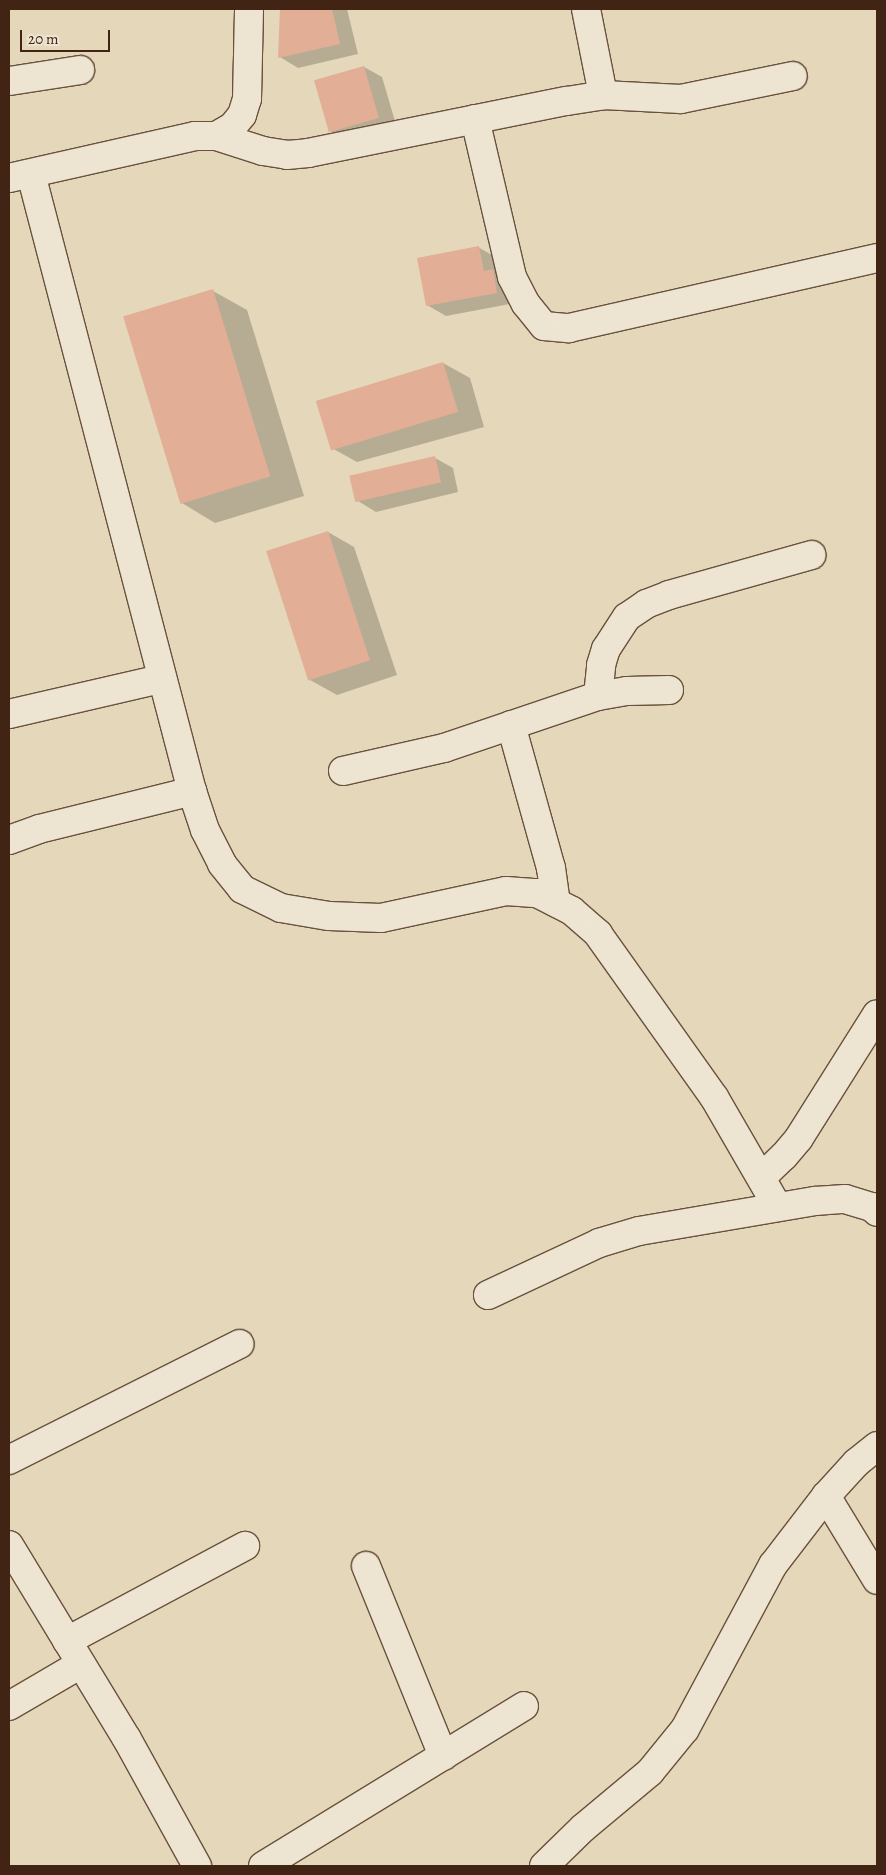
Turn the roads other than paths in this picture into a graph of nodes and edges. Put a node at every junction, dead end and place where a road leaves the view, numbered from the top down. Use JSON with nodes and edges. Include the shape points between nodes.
{"nodes":[{"id":1,"x":249,"y":9,"type":"edge"},
{"id":2,"x":586,"y":9,"type":"edge"},
{"id":3,"x":80,"y":70,"type":"dead end"},
{"id":4,"x":793,"y":76,"type":"dead end"},
{"id":5,"x":9,"y":81,"type":"edge"},
{"id":6,"x":603,"y":95,"type":"junction"},
{"id":7,"x":474,"y":119,"type":"junction"},
{"id":8,"x":216,"y":136,"type":"junction"},
{"id":9,"x":20,"y":176,"type":"edge"},
{"id":10,"x":877,"y":258,"type":"edge"},
{"id":11,"x":811,"y":556,"type":"dead end"},
{"id":12,"x":161,"y":679,"type":"junction"},
{"id":13,"x":669,"y":690,"type":"dead end"},
{"id":14,"x":598,"y":696,"type":"junction"},
{"id":15,"x":9,"y":714,"type":"edge"},
{"id":16,"x":510,"y":725,"type":"junction"},
{"id":17,"x":343,"y":772,"type":"dead end"},
{"id":18,"x":192,"y":791,"type":"junction"},
{"id":19,"x":9,"y":840,"type":"edge"},
{"id":20,"x":556,"y":903,"type":"junction"},
{"id":21,"x":877,"y":1014,"type":"edge"},
{"id":22,"x":762,"y":1178,"type":"junction"},
{"id":23,"x":777,"y":1206,"type":"junction"},
{"id":24,"x":876,"y":1207,"type":"edge"},
{"id":25,"x":488,"y":1295,"type":"dead end"},
{"id":26,"x":240,"y":1344,"type":"dead end"},
{"id":27,"x":877,"y":1446,"type":"edge"},
{"id":28,"x":9,"y":1460,"type":"edge"},
{"id":29,"x":826,"y":1496,"type":"junction"},
{"id":30,"x":9,"y":1545,"type":"edge"},
{"id":31,"x":245,"y":1546,"type":"dead end"},
{"id":32,"x":366,"y":1566,"type":"dead end"},
{"id":33,"x":877,"y":1580,"type":"edge"},
{"id":34,"x":66,"y":1640,"type":"junction"},
{"id":35,"x":81,"y":1664,"type":"junction"},
{"id":36,"x":9,"y":1706,"type":"edge"},
{"id":37,"x":524,"y":1706,"type":"dead end"},
{"id":38,"x":443,"y":1756,"type":"junction"},
{"id":39,"x":197,"y":1866,"type":"edge"},
{"id":40,"x":263,"y":1866,"type":"edge"},
{"id":41,"x":544,"y":1866,"type":"edge"}],
"edges":[{"from":1,"to":8,"type":"street","via":[[247,100],[242,115]]},
{"from":2,"to":6,"type":"street"},
{"from":3,"to":5,"type":"street"},
{"from":4,"to":6,"type":"street","via":[[681,99]]},
{"from":6,"to":7,"type":"street"},
{"from":7,"to":8,"type":"street","via":[[308,153],[263,151]]},
{"from":7,"to":10,"type":"street","via":[[512,277],[526,304],[544,326],[569,328]]},
{"from":8,"to":9,"type":"street","via":[[195,136]]},
{"from":9,"to":12,"type":"street"},
{"from":11,"to":14,"type":"street","via":[[669,594],[646,604],[627,617],[606,649]]},
{"from":12,"to":15,"type":"street"},
{"from":12,"to":18,"type":"street"},
{"from":13,"to":14,"type":"street","via":[[627,691]]},
{"from":14,"to":16,"type":"street"},
{"from":16,"to":17,"type":"street","via":[[444,748]]},
{"from":16,"to":20,"type":"street","via":[[551,868]]},
{"from":18,"to":19,"type":"street"},
{"from":18,"to":20,"type":"street","via":[[205,830],[222,864],[242,889],[281,908],[329,916],[381,918],[506,891],[537,893]]},
{"from":20,"to":22,"type":"street","via":[[572,911],[598,934],[714,1096]]},
{"from":21,"to":22,"type":"street","via":[[799,1138]]},
{"from":22,"to":23,"type":"street"},
{"from":23,"to":24,"type":"street","via":[[846,1199]]},
{"from":23,"to":25,"type":"street","via":[[677,1224],[599,1243]]},
{"from":26,"to":28,"type":"street"},
{"from":27,"to":29,"type":"street","via":[[856,1463]]},
{"from":29,"to":33,"type":"street"},
{"from":29,"to":41,"type":"street","via":[[773,1565],[685,1729],[650,1772],[583,1828]]},
{"from":30,"to":34,"type":"street"},
{"from":31,"to":34,"type":"street"},
{"from":32,"to":38,"type":"street"},
{"from":34,"to":35,"type":"street"},
{"from":35,"to":36,"type":"street"},
{"from":35,"to":39,"type":"street","via":[[128,1739]]},
{"from":37,"to":38,"type":"street"},
{"from":38,"to":40,"type":"street"}]}
